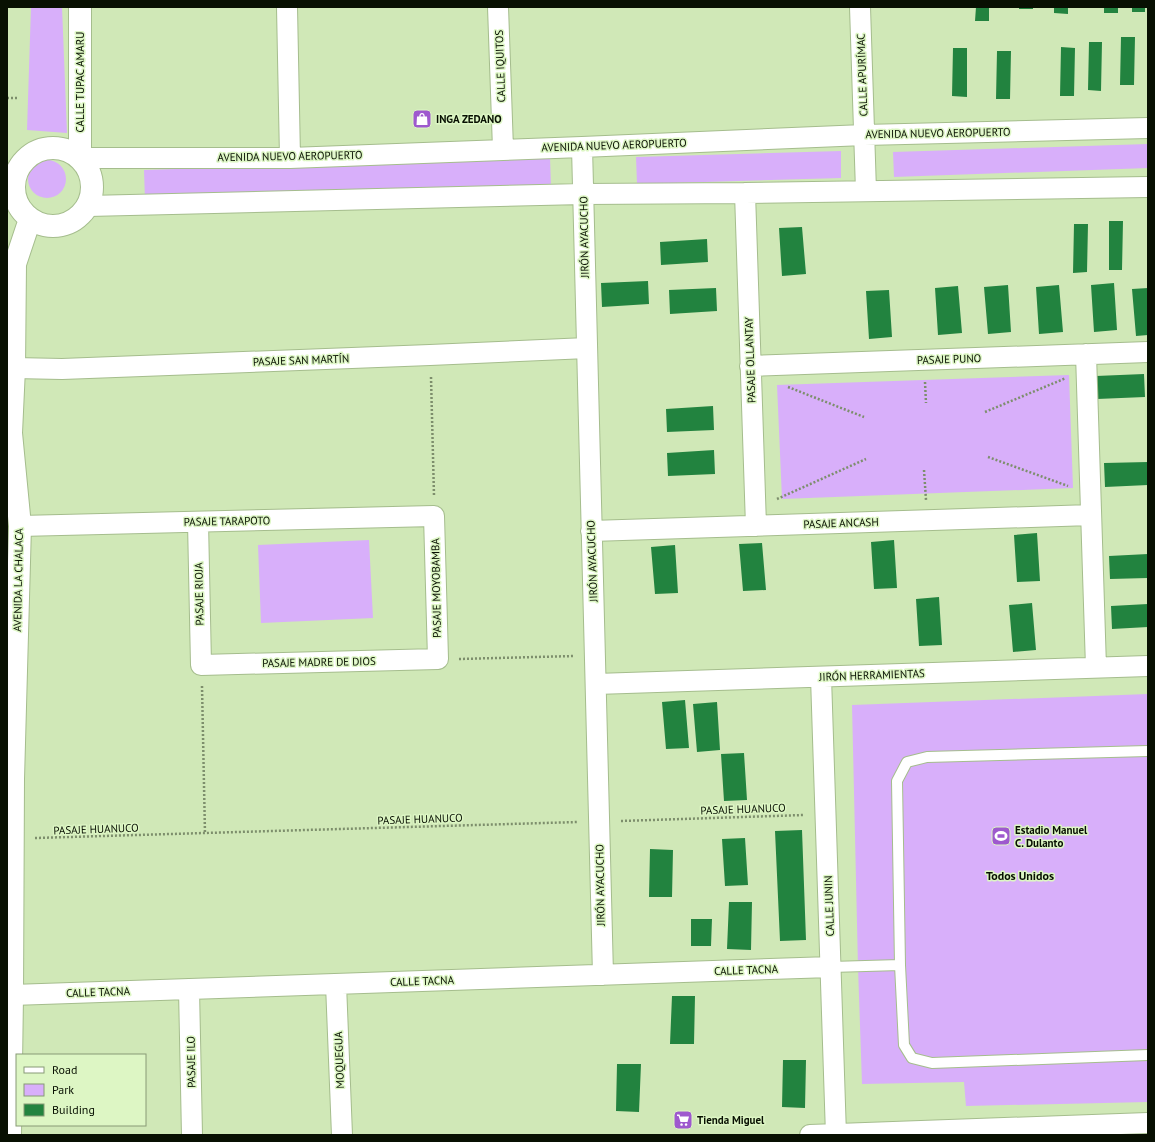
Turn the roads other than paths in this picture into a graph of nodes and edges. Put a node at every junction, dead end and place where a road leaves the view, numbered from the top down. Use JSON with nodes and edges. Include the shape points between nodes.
{"nodes":[{"id":1,"x":80,"y":7,"type":"edge"},
{"id":2,"x":287,"y":7,"type":"edge"},
{"id":3,"x":498,"y":7,"type":"edge"},
{"id":4,"x":860,"y":7,"type":"edge"},
{"id":5,"x":1148,"y":128,"type":"edge"},
{"id":6,"x":864,"y":135,"type":"junction"},
{"id":7,"x":582,"y":147,"type":"junction"},
{"id":8,"x":503,"y":149,"type":"junction"},
{"id":9,"x":80,"y":158,"type":"junction"},
{"id":10,"x":290,"y":158,"type":"junction"},
{"id":11,"x":1148,"y":187,"type":"edge"},
{"id":12,"x":866,"y":191,"type":"junction"},
{"id":13,"x":745,"y":193,"type":"junction"},
{"id":14,"x":583,"y":194,"type":"junction"},
{"id":15,"x":88,"y":206,"type":"junction"},
{"id":16,"x":30,"y":219,"type":"junction"},
{"id":17,"x":587,"y":348,"type":"junction"},
{"id":18,"x":1148,"y":352,"type":"edge"},
{"id":19,"x":1086,"y":362,"type":"junction"},
{"id":20,"x":750,"y":366,"type":"junction"},
{"id":21,"x":14,"y":368,"type":"junction"},
{"id":22,"x":9,"y":433,"type":"edge"},
{"id":23,"x":1091,"y":515,"type":"junction"},
{"id":24,"x":434,"y":516,"type":"joint"},
{"id":25,"x":755,"y":517,"type":"junction"},
{"id":26,"x":198,"y":522,"type":"junction"},
{"id":27,"x":20,"y":526,"type":"junction"},
{"id":28,"x":591,"y":532,"type":"junction"},
{"id":29,"x":438,"y":659,"type":"joint"},
{"id":30,"x":201,"y":665,"type":"joint"},
{"id":31,"x":1148,"y":666,"type":"edge"},
{"id":32,"x":1096,"y":667,"type":"junction"},
{"id":33,"x":821,"y":677,"type":"junction"},
{"id":34,"x":596,"y":684,"type":"junction"},
{"id":35,"x":1148,"y":751,"type":"edge"},
{"id":36,"x":10,"y":779,"type":"edge"},
{"id":37,"x":900,"y":965,"type":"junction"},
{"id":38,"x":831,"y":968,"type":"junction"},
{"id":39,"x":603,"y":975,"type":"junction"},
{"id":40,"x":336,"y":984,"type":"junction"},
{"id":41,"x":189,"y":989,"type":"junction"},
{"id":42,"x":12,"y":995,"type":"junction"},
{"id":43,"x":1148,"y":1055,"type":"edge"},
{"id":44,"x":9,"y":1122,"type":"edge"},
{"id":45,"x":1148,"y":1123,"type":"edge"},
{"id":46,"x":1092,"y":1130,"type":"edge"},
{"id":47,"x":991,"y":1132,"type":"edge"},
{"id":48,"x":192,"y":1135,"type":"edge"},
{"id":49,"x":342,"y":1135,"type":"edge"},
{"id":50,"x":810,"y":1135,"type":"edge"},
{"id":51,"x":836,"y":1135,"type":"edge"}],
"edges":[{"from":1,"to":9,"type":"street","name":"CALLE TUPAC AMARU"},
{"from":2,"to":10,"type":"street"},
{"from":3,"to":8,"type":"street","name":"CALLE IQUITOS"},
{"from":4,"to":6,"type":"street","name":"CALLE APURÍMAC"},
{"from":5,"to":6,"type":"street","name":"AVENIDA NUEVO AEROPUERTO"},
{"from":6,"to":7,"type":"street","name":"AVENIDA NUEVO AEROPUERTO"},
{"from":6,"to":12,"type":"street","name":"CALLE APURÍMAC"},
{"from":7,"to":8,"type":"street","name":"AVENIDA NUEVO AEROPUERTO"},
{"from":7,"to":14,"type":"street","name":"JIRÓN AYACUCHO"},
{"from":8,"to":10,"type":"street","name":"AVENIDA NUEVO AEROPUERTO"},
{"from":9,"to":10,"type":"street","name":"AVENIDA NUEVO AEROPUERTO"},
{"from":9,"to":15,"type":"street","via":[[88,168],[92,181]]},
{"from":9,"to":16,"type":"street","via":[[71,151],[50,147],[30,155],[22,163],[16,174],[14,186],[16,199]]},
{"from":11,"to":12,"type":"street"},
{"from":12,"to":13,"type":"street"},
{"from":13,"to":14,"type":"street"},
{"from":13,"to":20,"type":"street","name":"PASAJE OLLANTAY"},
{"from":14,"to":15,"type":"street"},
{"from":14,"to":17,"type":"street","name":"JIRÓN AYACUCHO"},
{"from":15,"to":16,"type":"street","via":[[68,223],[55,226],[42,225]]},
{"from":16,"to":21,"type":"street","name":"AVENIDA LA CHALACA","via":[[15,264]]},
{"from":17,"to":21,"type":"street","name":"PASAJE SAN MARTÍN","via":[[62,369]]},
{"from":17,"to":28,"type":"street","name":"JIRÓN AYACUCHO"},
{"from":18,"to":19,"type":"street","name":"PASAJE PUNO"},
{"from":19,"to":20,"type":"street","name":"PASAJE PUNO"},
{"from":19,"to":23,"type":"street"},
{"from":20,"to":25,"type":"street","name":"PASAJE OLLANTAY"},
{"from":21,"to":22,"type":"street","name":"AVENIDA LA CHALACA"},
{"from":22,"to":27,"type":"street","name":"AVENIDA LA CHALACA"},
{"from":23,"to":25,"type":"street","name":"PASAJE ANCASH","via":[[927,520]]},
{"from":23,"to":32,"type":"street"},
{"from":24,"to":26,"type":"street","name":"PASAJE TARAPOTO"},
{"from":24,"to":29,"type":"street","name":"PASAJE MOYOBAMBA"},
{"from":25,"to":28,"type":"street","name":"PASAJE ANCASH"},
{"from":26,"to":27,"type":"street","name":"PASAJE TARAPOTO"},
{"from":26,"to":30,"type":"street","name":"PASAJE RIOJA"},
{"from":27,"to":36,"type":"street","name":"AVENIDA LA CHALACA"},
{"from":28,"to":34,"type":"street","name":"JIRÓN AYACUCHO"},
{"from":29,"to":30,"type":"street","name":"PASAJE MADRE DE DIOS"},
{"from":31,"to":32,"type":"street","name":"JIRÓN HERRAMIENTAS"},
{"from":32,"to":33,"type":"street","name":"JIRÓN HERRAMIENTAS"},
{"from":33,"to":34,"type":"street","name":"JIRÓN HERRAMIENTAS"},
{"from":33,"to":38,"type":"street","name":"CALLE JUNIN"},
{"from":34,"to":39,"type":"street","name":"JIRÓN AYACUCHO"},
{"from":35,"to":37,"type":"lane","via":[[927,757],[907,762],[897,781]]},
{"from":36,"to":42,"type":"street","name":"AVENIDA LA CHALACA","via":[[14,839]]},
{"from":37,"to":38,"type":"lane"},
{"from":37,"to":43,"type":"lane","via":[[904,1045],[912,1058],[932,1063]]},
{"from":38,"to":39,"type":"street","name":"CALLE TACNA"},
{"from":38,"to":51,"type":"street","name":"CALLE JUNIN"},
{"from":39,"to":40,"type":"street","name":"CALLE TACNA"},
{"from":40,"to":41,"type":"street","name":"CALLE TACNA"},
{"from":40,"to":49,"type":"street","name":"MOQUEGUA"},
{"from":41,"to":42,"type":"street","name":"CALLE TACNA"},
{"from":41,"to":48,"type":"street","name":"PASAJE ILO"},
{"from":42,"to":44,"type":"street","name":"AVENIDA LA CHALACA"},
{"from":45,"to":46,"type":"street"},
{"from":46,"to":47,"type":"street"},
{"from":47,"to":51,"type":"street"},
{"from":50,"to":51,"type":"street"}]}
